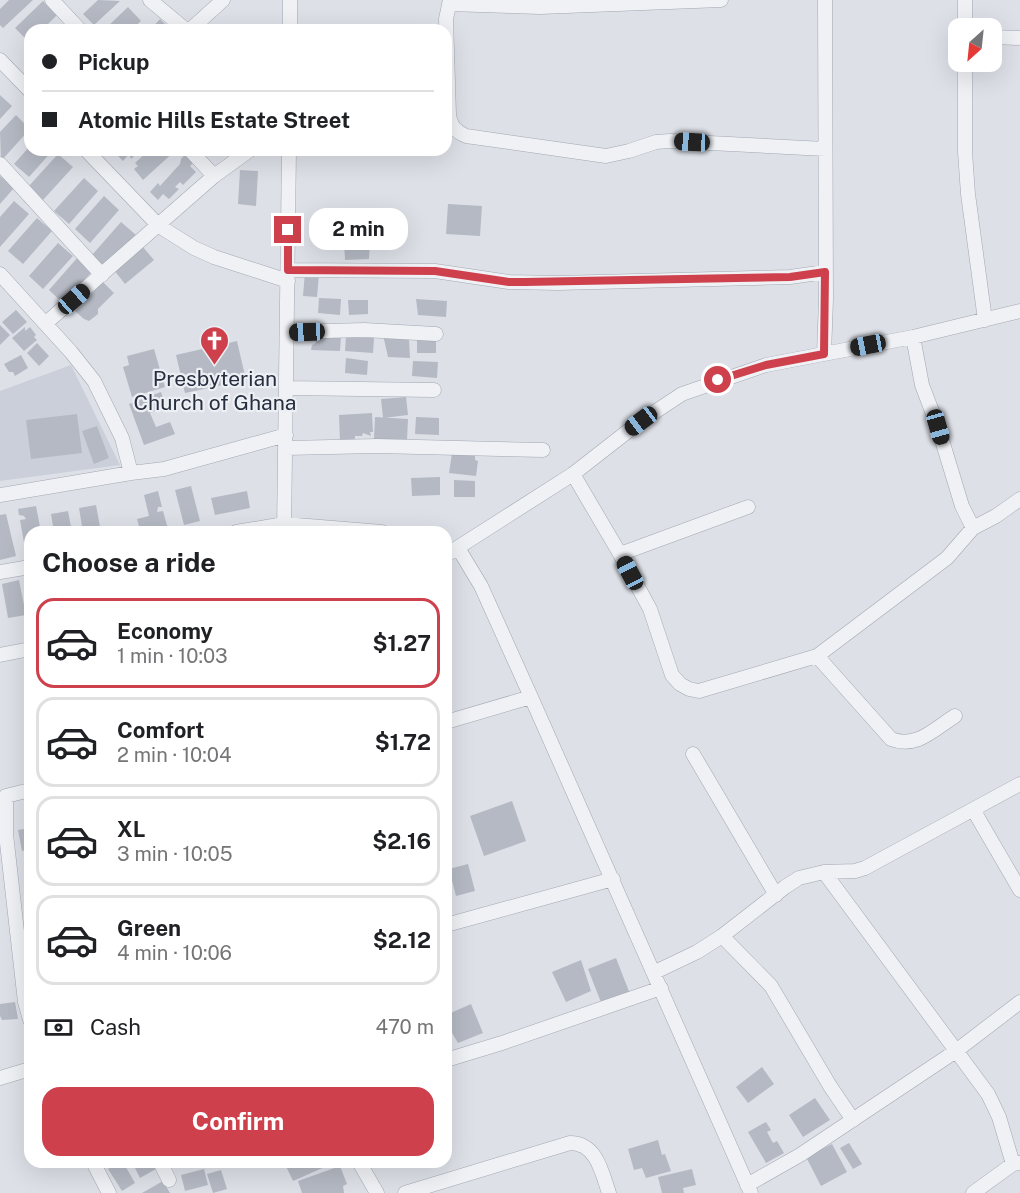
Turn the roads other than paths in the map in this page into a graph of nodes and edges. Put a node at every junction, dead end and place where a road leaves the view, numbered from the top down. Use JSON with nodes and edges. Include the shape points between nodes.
{"nodes":[{"id":1,"x":52,"y":0,"type":"edge"},
{"id":2,"x":150,"y":0,"type":"edge"},
{"id":3,"x":223,"y":0,"type":"edge"},
{"id":4,"x":290,"y":0,"type":"edge"},
{"id":5,"x":721,"y":0,"type":"edge"},
{"id":6,"x":825,"y":0,"type":"edge"},
{"id":7,"x":965,"y":0,"type":"edge"},
{"id":8,"x":449,"y":2,"type":"edge"},
{"id":9,"x":965,"y":18,"type":"edge"},
{"id":10,"x":74,"y":24,"type":"edge"},
{"id":11,"x":180,"y":24,"type":"edge"},
{"id":12,"x":195,"y":24,"type":"edge"},
{"id":13,"x":290,"y":24,"type":"edge"},
{"id":14,"x":446,"y":24,"type":"edge"},
{"id":15,"x":1002,"y":37,"type":"edge"},
{"id":16,"x":1020,"y":38,"type":"edge"},
{"id":17,"x":0,"y":60,"type":"edge"},
{"id":18,"x":965,"y":72,"type":"edge"},
{"id":19,"x":24,"y":85,"type":"edge"},
{"id":20,"x":452,"y":126,"type":"edge"},
{"id":21,"x":825,"y":149,"type":"junction"},
{"id":22,"x":92,"y":156,"type":"edge"},
{"id":23,"x":196,"y":156,"type":"edge"},
{"id":24,"x":242,"y":156,"type":"edge"},
{"id":25,"x":289,"y":156,"type":"edge"},
{"id":26,"x":0,"y":164,"type":"edge"},
{"id":27,"x":214,"y":176,"type":"junction"},
{"id":28,"x":159,"y":226,"type":"junction"},
{"id":29,"x":825,"y":272,"type":"junction"},
{"id":30,"x":0,"y":274,"type":"edge"},
{"id":31,"x":102,"y":275,"type":"junction"},
{"id":32,"x":288,"y":275,"type":"junction"},
{"id":33,"x":1020,"y":311,"type":"edge"},
{"id":34,"x":985,"y":320,"type":"junction"},
{"id":35,"x":46,"y":323,"type":"junction"},
{"id":36,"x":288,"y":332,"type":"junction"},
{"id":37,"x":436,"y":334,"type":"dead end"},
{"id":38,"x":913,"y":337,"type":"junction"},
{"id":39,"x":824,"y":354,"type":"junction"},
{"id":40,"x":287,"y":388,"type":"junction"},
{"id":41,"x":434,"y":390,"type":"dead end"},
{"id":42,"x":286,"y":441,"type":"junction"},
{"id":43,"x":543,"y":450,"type":"dead end"},
{"id":44,"x":131,"y":473,"type":"junction"},
{"id":45,"x":573,"y":474,"type":"junction"},
{"id":46,"x":0,"y":495,"type":"edge"},
{"id":47,"x":1020,"y":499,"type":"edge"},
{"id":48,"x":748,"y":507,"type":"dead end"},
{"id":49,"x":284,"y":526,"type":"edge"},
{"id":50,"x":973,"y":528,"type":"junction"},
{"id":51,"x":452,"y":552,"type":"edge"},
{"id":52,"x":620,"y":554,"type":"junction"},
{"id":53,"x":24,"y":568,"type":"edge"},
{"id":54,"x":0,"y":572,"type":"edge"},
{"id":55,"x":24,"y":650,"type":"edge"},
{"id":56,"x":0,"y":655,"type":"edge"},
{"id":57,"x":817,"y":656,"type":"junction"},
{"id":58,"x":531,"y":697,"type":"junction"},
{"id":59,"x":955,"y":716,"type":"dead end"},
{"id":60,"x":452,"y":720,"type":"edge"},
{"id":61,"x":693,"y":754,"type":"dead end"},
{"id":62,"x":1020,"y":784,"type":"edge"},
{"id":63,"x":24,"y":792,"type":"edge"},
{"id":64,"x":974,"y":811,"type":"junction"},
{"id":65,"x":824,"y":872,"type":"junction"},
{"id":66,"x":613,"y":879,"type":"junction"},
{"id":67,"x":1020,"y":890,"type":"edge"},
{"id":68,"x":776,"y":895,"type":"junction"},
{"id":69,"x":452,"y":923,"type":"edge"},
{"id":70,"x":722,"y":936,"type":"junction"},
{"id":71,"x":24,"y":937,"type":"edge"},
{"id":72,"x":655,"y":972,"type":"junction"},
{"id":73,"x":661,"y":988,"type":"junction"},
{"id":74,"x":1020,"y":1002,"type":"edge"},
{"id":75,"x":956,"y":1052,"type":"junction"},
{"id":76,"x":452,"y":1058,"type":"edge"},
{"id":77,"x":24,"y":1071,"type":"edge"},
{"id":78,"x":0,"y":1078,"type":"edge"},
{"id":79,"x":853,"y":1120,"type":"junction"},
{"id":80,"x":1016,"y":1163,"type":"edge"},
{"id":81,"x":96,"y":1168,"type":"edge"},
{"id":82,"x":163,"y":1168,"type":"edge"},
{"id":83,"x":362,"y":1168,"type":"edge"},
{"id":84,"x":168,"y":1180,"type":"dead end"},
{"id":85,"x":749,"y":1189,"type":"edge"},
{"id":86,"x":109,"y":1193,"type":"edge"},
{"id":87,"x":376,"y":1193,"type":"edge"},
{"id":88,"x":405,"y":1193,"type":"edge"},
{"id":89,"x":609,"y":1193,"type":"edge"},
{"id":90,"x":973,"y":1193,"type":"edge"}],
"edges":[{"from":1,"to":10,"type":"street"},
{"from":2,"to":11,"type":"street"},
{"from":3,"to":12,"type":"street"},
{"from":4,"to":13,"type":"street"},
{"from":5,"to":8,"type":"street","via":[[540,7]]},
{"from":6,"to":21,"type":"street"},
{"from":7,"to":9,"type":"street"},
{"from":8,"to":14,"type":"street"},
{"from":15,"to":16,"type":"street"},
{"from":17,"to":19,"type":"street"},
{"from":18,"to":34,"type":"street","via":[[968,194]]},
{"from":20,"to":21,"type":"street","via":[[466,136],[606,156],[670,141]]},
{"from":21,"to":29,"type":"street"},
{"from":22,"to":28,"type":"street"},
{"from":23,"to":27,"type":"street"},
{"from":24,"to":27,"type":"street"},
{"from":25,"to":32,"type":"street"},
{"from":26,"to":31,"type":"street"},
{"from":27,"to":28,"type":"street"},
{"from":28,"to":31,"type":"street"},
{"from":28,"to":32,"type":"street","via":[[214,257]]},
{"from":29,"to":32,"type":"street","via":[[790,277],[548,283],[509,282],[435,271]]},
{"from":29,"to":39,"type":"street"},
{"from":30,"to":35,"type":"street"},
{"from":31,"to":35,"type":"street"},
{"from":32,"to":36,"type":"street"},
{"from":33,"to":34,"type":"street"},
{"from":34,"to":38,"type":"street"},
{"from":35,"to":44,"type":"street","via":[[94,381],[122,438]]},
{"from":36,"to":37,"type":"street","via":[[364,330]]},
{"from":36,"to":40,"type":"street"},
{"from":38,"to":39,"type":"street"},
{"from":38,"to":50,"type":"street","via":[[922,385]]},
{"from":39,"to":45,"type":"street","via":[[766,365],[682,394]]},
{"from":40,"to":41,"type":"street"},
{"from":40,"to":42,"type":"street"},
{"from":42,"to":43,"type":"street"},
{"from":42,"to":44,"type":"street"},
{"from":42,"to":49,"type":"street"},
{"from":44,"to":46,"type":"street"},
{"from":45,"to":51,"type":"street"},
{"from":45,"to":52,"type":"street"},
{"from":47,"to":50,"type":"street"},
{"from":48,"to":52,"type":"street"},
{"from":50,"to":57,"type":"street","via":[[947,558]]},
{"from":51,"to":58,"type":"street","via":[[481,586]]},
{"from":52,"to":57,"type":"street","via":[[650,609],[672,675],[689,689],[699,691]]},
{"from":53,"to":54,"type":"street"},
{"from":55,"to":56,"type":"street"},
{"from":57,"to":59,"type":"street","via":[[891,739],[902,743],[920,739]]},
{"from":58,"to":60,"type":"street"},
{"from":58,"to":66,"type":"street"},
{"from":61,"to":68,"type":"street"},
{"from":62,"to":64,"type":"street"},
{"from":63,"to":71,"type":"street","via":[[6,796],[6,834]]},
{"from":64,"to":65,"type":"street","via":[[864,868]]},
{"from":64,"to":67,"type":"street"},
{"from":65,"to":68,"type":"street","via":[[799,878]]},
{"from":65,"to":75,"type":"street"},
{"from":66,"to":69,"type":"street"},
{"from":66,"to":72,"type":"street"},
{"from":68,"to":70,"type":"street"},
{"from":70,"to":72,"type":"street"},
{"from":70,"to":79,"type":"street","via":[[771,986]]},
{"from":72,"to":73,"type":"street"},
{"from":73,"to":76,"type":"street"},
{"from":73,"to":85,"type":"street"},
{"from":74,"to":75,"type":"street"},
{"from":75,"to":79,"type":"street"},
{"from":75,"to":80,"type":"street","via":[[994,1105]]},
{"from":77,"to":78,"type":"street"},
{"from":79,"to":85,"type":"street"},
{"from":80,"to":90,"type":"street"},
{"from":81,"to":86,"type":"street"},
{"from":82,"to":84,"type":"street"},
{"from":83,"to":87,"type":"street"},
{"from":88,"to":89,"type":"street","via":[[570,1143],[584,1145],[594,1155]]}]}
